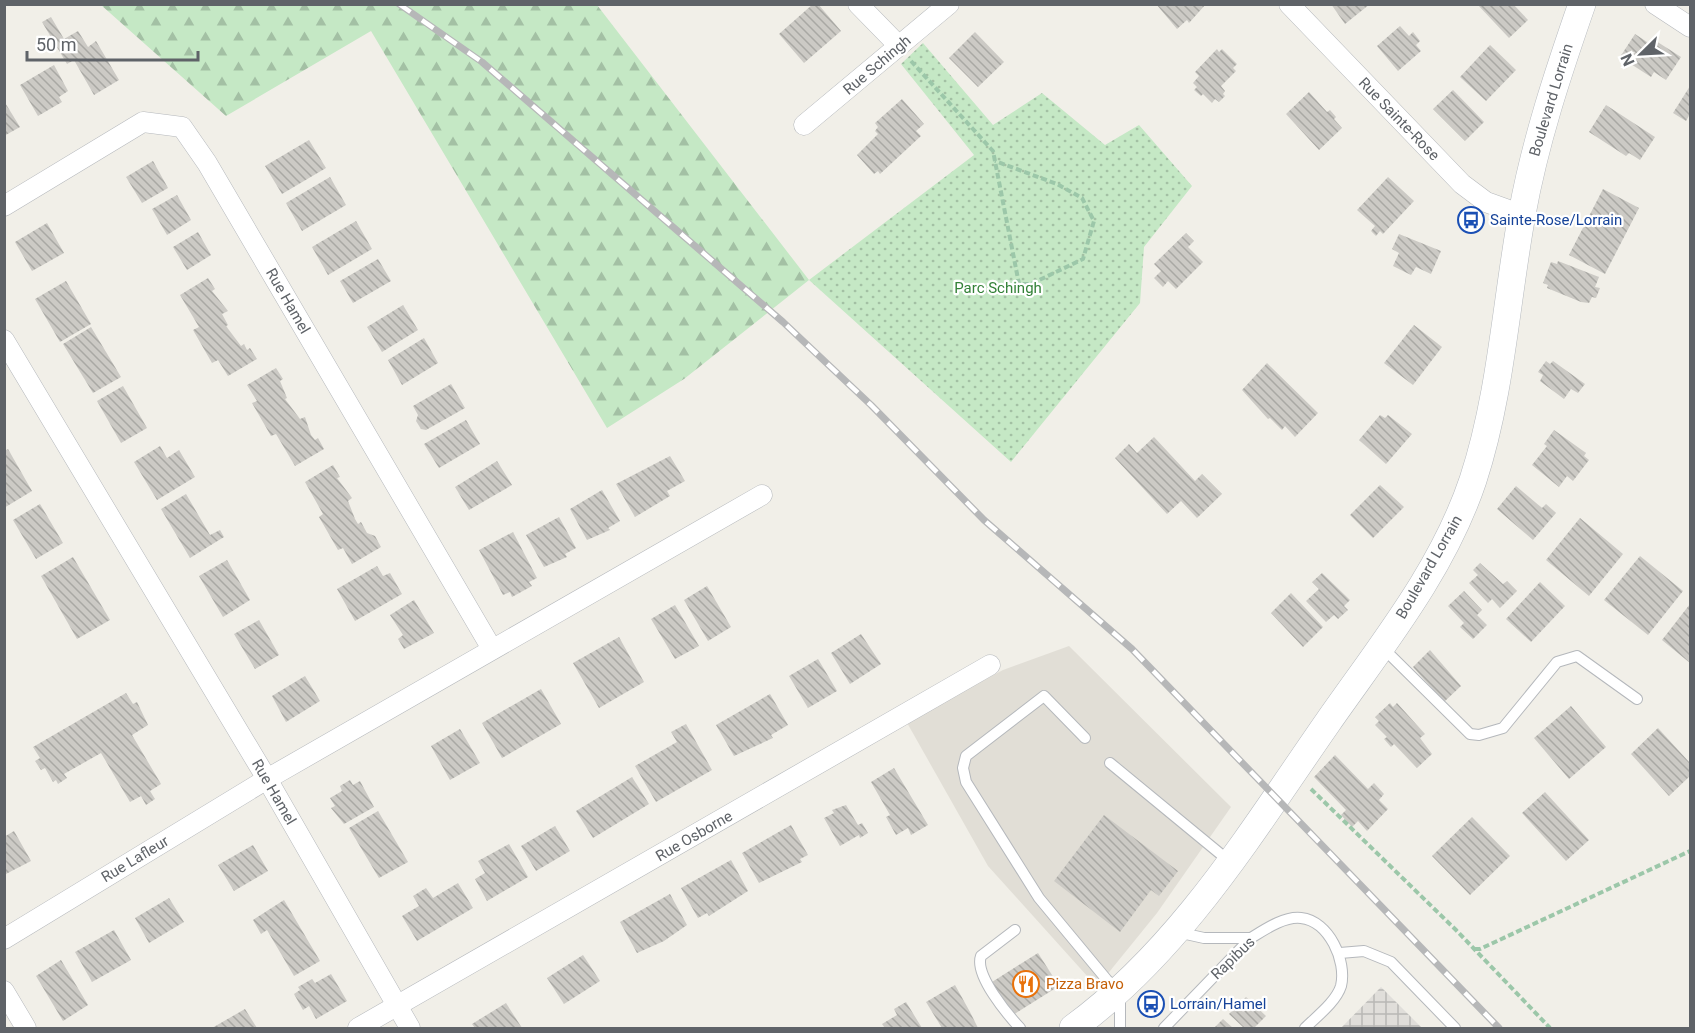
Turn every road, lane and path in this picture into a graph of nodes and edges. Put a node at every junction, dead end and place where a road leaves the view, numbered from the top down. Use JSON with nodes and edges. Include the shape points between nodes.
{"nodes":[{"id":1,"x":858,"y":4,"type":"edge"},
{"id":2,"x":949,"y":4,"type":"edge"},
{"id":3,"x":1290,"y":4,"type":"edge"},
{"id":4,"x":1581,"y":4,"type":"edge"},
{"id":5,"x":1655,"y":4,"type":"edge"},
{"id":6,"x":1690,"y":27,"type":"edge"},
{"id":7,"x":899,"y":46,"type":"junction"},
{"id":8,"x":804,"y":125,"type":"dead end"},
{"id":9,"x":995,"y":161,"type":"junction"},
{"id":10,"x":4,"y":206,"type":"edge"},
{"id":11,"x":1522,"y":215,"type":"junction"},
{"id":12,"x":4,"y":340,"type":"edge"},
{"id":13,"x":762,"y":495,"type":"dead end"},
{"id":14,"x":1381,"y":645,"type":"junction"},
{"id":15,"x":492,"y":649,"type":"junction"},
{"id":16,"x":990,"y":665,"type":"dead end"},
{"id":17,"x":1637,"y":699,"type":"dead end"},
{"id":18,"x":1085,"y":738,"type":"dead end"},
{"id":19,"x":1110,"y":763,"type":"dead end"},
{"id":20,"x":1292,"y":772,"type":"junction"},
{"id":21,"x":267,"y":779,"type":"junction"},
{"id":22,"x":1690,"y":851,"type":"edge"},
{"id":23,"x":1229,"y":861,"type":"junction"},
{"id":24,"x":1015,"y":930,"type":"dead end"},
{"id":25,"x":1177,"y":932,"type":"junction"},
{"id":26,"x":1251,"y":938,"type":"junction"},
{"id":27,"x":4,"y":939,"type":"edge"},
{"id":28,"x":1474,"y":949,"type":"junction"},
{"id":29,"x":1340,"y":953,"type":"junction"},
{"id":30,"x":4,"y":991,"type":"edge"},
{"id":31,"x":1120,"y":991,"type":"junction"},
{"id":32,"x":398,"y":1006,"type":"junction"},
{"id":33,"x":26,"y":1029,"type":"edge"},
{"id":34,"x":358,"y":1029,"type":"edge"},
{"id":35,"x":410,"y":1029,"type":"edge"},
{"id":36,"x":1020,"y":1029,"type":"edge"},
{"id":37,"x":1073,"y":1029,"type":"edge"},
{"id":38,"x":1120,"y":1029,"type":"edge"},
{"id":39,"x":1164,"y":1029,"type":"edge"},
{"id":40,"x":1305,"y":1029,"type":"edge"},
{"id":41,"x":1455,"y":1029,"type":"edge"},
{"id":42,"x":1550,"y":1029,"type":"edge"}],
"edges":[{"from":1,"to":7,"type":"street"},
{"from":2,"to":7,"type":"street","name":"Rue Schingh"},
{"from":3,"to":11,"type":"street","name":"Rue Sainte-Rose","via":[[1462,184],[1486,202]]},
{"from":4,"to":11,"type":"main road","name":"Boulevard Lorrain","via":[[1535,154]]},
{"from":5,"to":6,"type":"street"},
{"from":7,"to":8,"type":"street","name":"Rue Schingh"},
{"from":7,"to":9,"type":"path","via":[[993,151]]},
{"from":9,"to":9,"type":"path","via":[[1018,284],[1031,284],[1083,259],[1094,221],[1082,198],[1057,184]]},
{"from":10,"to":15,"type":"street","name":"Rue Hamel","via":[[143,122],[182,127],[207,163]]},
{"from":11,"to":14,"type":"main road","name":"Boulevard Lorrain","via":[[1491,405],[1473,480],[1449,539]]},
{"from":12,"to":21,"type":"street","name":"Rue Hamel"},
{"from":13,"to":15,"type":"street"},
{"from":14,"to":17,"type":"lane","via":[[1470,734],[1503,728],[1557,662],[1569,657],[1577,656]]},
{"from":14,"to":20,"type":"main road","name":"Boulevard Lorrain"},
{"from":15,"to":21,"type":"street"},
{"from":16,"to":32,"type":"street","name":"Rue Osborne"},
{"from":18,"to":31,"type":"lane","via":[[1044,696],[966,756],[963,768],[966,782],[1040,898]]},
{"from":19,"to":23,"type":"lane"},
{"from":20,"to":23,"type":"main road","name":"Boulevard Lorrain"},
{"from":20,"to":28,"type":"path"},
{"from":21,"to":27,"type":"street","name":"Rue Lafleur"},
{"from":21,"to":32,"type":"street","name":"Rue Hamel"},
{"from":22,"to":28,"type":"path"},
{"from":23,"to":25,"type":"main road","name":"Boulevard Lorrain"},
{"from":24,"to":36,"type":"lane","via":[[979,961],[985,980]]},
{"from":25,"to":26,"type":"lane","via":[[1204,938]]},
{"from":25,"to":31,"type":"main road","name":"Boulevard Lorrain"},
{"from":26,"to":29,"type":"lane","name":"Rapibus","via":[[1268,927],[1300,918],[1312,921]]},
{"from":26,"to":39,"type":"lane","name":"Rapibus"},
{"from":28,"to":42,"type":"path"},
{"from":29,"to":40,"type":"lane","via":[[1340,988]]},
{"from":29,"to":41,"type":"lane","via":[[1364,951],[1391,962]]},
{"from":30,"to":33,"type":"street"},
{"from":31,"to":37,"type":"main road","name":"Boulevard Lorrain"},
{"from":31,"to":38,"type":"lane"},
{"from":32,"to":34,"type":"street"},
{"from":32,"to":35,"type":"street","name":"Rue Hamel"}]}
